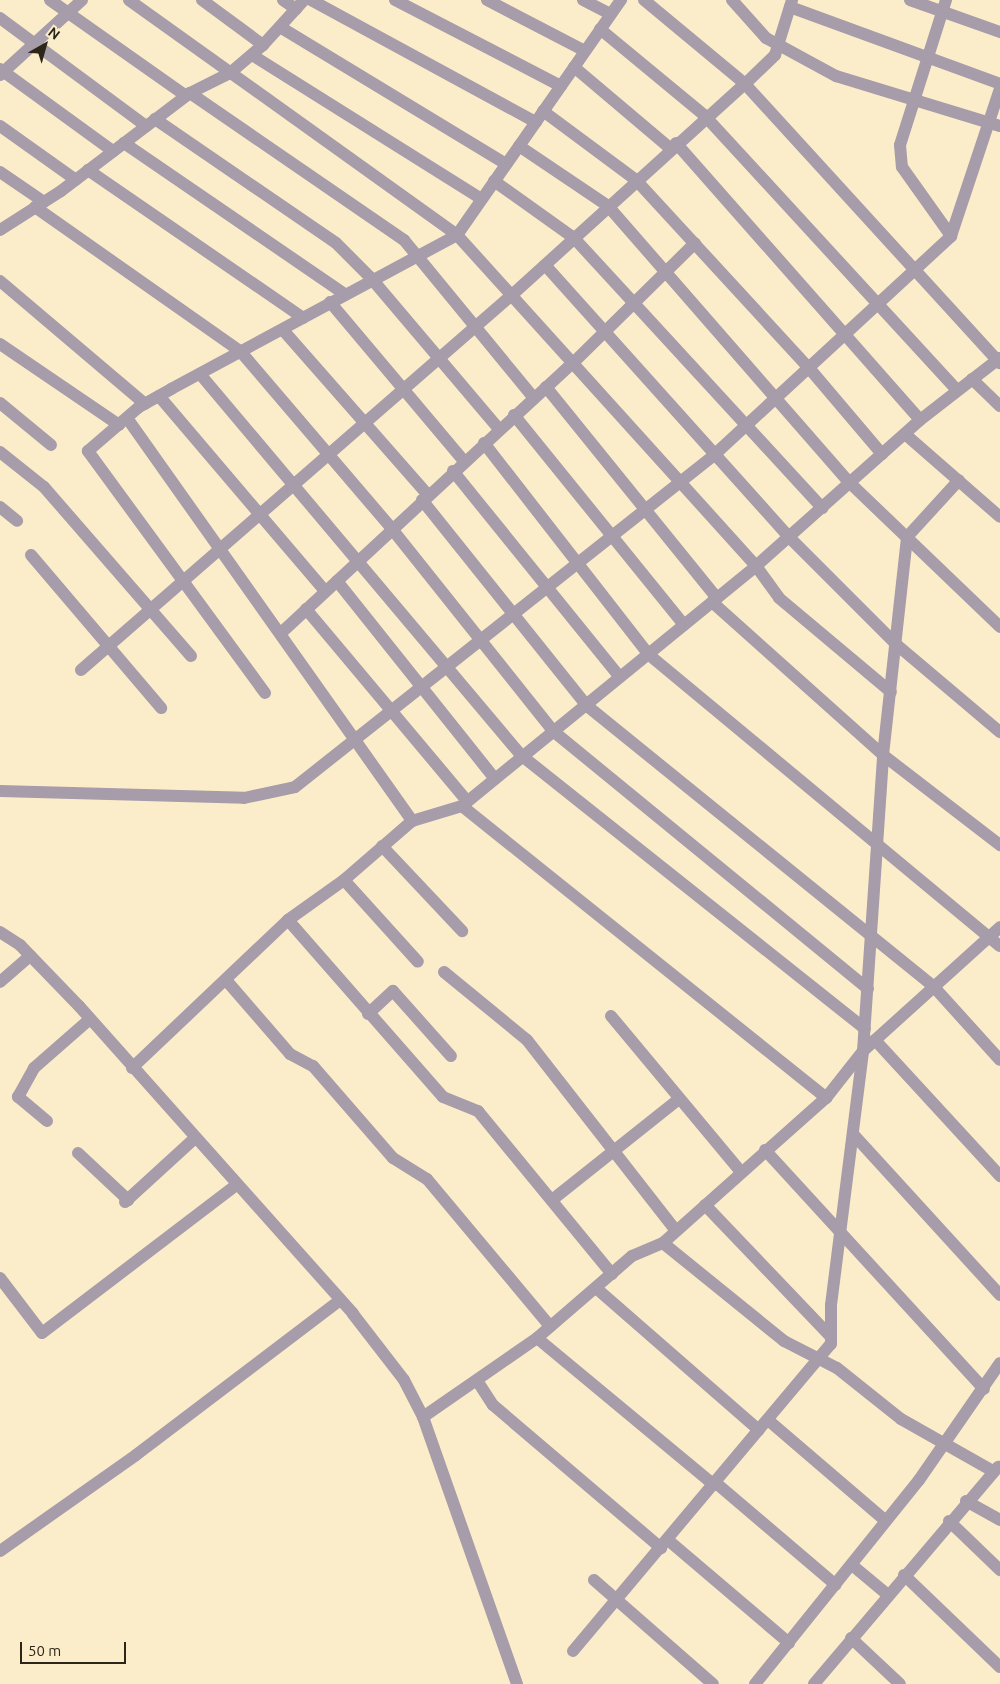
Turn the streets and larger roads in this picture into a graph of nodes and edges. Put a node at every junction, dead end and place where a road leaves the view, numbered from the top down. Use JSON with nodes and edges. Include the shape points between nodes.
{"nodes":[{"id":1,"x":50,"y":0,"type":"edge"},
{"id":2,"x":82,"y":0,"type":"edge"},
{"id":3,"x":130,"y":0,"type":"edge"},
{"id":4,"x":202,"y":0,"type":"edge"},
{"id":5,"x":284,"y":0,"type":"edge"},
{"id":6,"x":311,"y":0,"type":"edge"},
{"id":7,"x":395,"y":0,"type":"edge"},
{"id":8,"x":487,"y":0,"type":"edge"},
{"id":9,"x":583,"y":0,"type":"edge"},
{"id":10,"x":621,"y":0,"type":"edge"},
{"id":11,"x":644,"y":0,"type":"edge"},
{"id":12,"x":732,"y":0,"type":"edge"},
{"id":13,"x":910,"y":0,"type":"edge"},
{"id":14,"x":300,"y":4,"type":"edge"},
{"id":15,"x":791,"y":4,"type":"edge"},
{"id":16,"x":945,"y":6,"type":"edge"},
{"id":17,"x":68,"y":13,"type":"junction"},
{"id":18,"x":611,"y":14,"type":"junction"},
{"id":19,"x":0,"y":18,"type":"edge"},
{"id":20,"x":280,"y":27,"type":"junction"},
{"id":21,"x":600,"y":29,"type":"junction"},
{"id":22,"x":1000,"y":32,"type":"edge"},
{"id":23,"x":33,"y":42,"type":"junction"},
{"id":24,"x":264,"y":46,"type":"junction"},
{"id":25,"x":778,"y":47,"type":"junction"},
{"id":26,"x":585,"y":51,"type":"junction"},
{"id":27,"x":252,"y":55,"type":"junction"},
{"id":28,"x":928,"y":57,"type":"junction"},
{"id":29,"x":574,"y":67,"type":"junction"},
{"id":30,"x":1,"y":72,"type":"edge"},
{"id":31,"x":230,"y":73,"type":"junction"},
{"id":32,"x":745,"y":84,"type":"junction"},
{"id":33,"x":1000,"y":84,"type":"edge"},
{"id":34,"x":561,"y":86,"type":"junction"},
{"id":35,"x":1000,"y":88,"type":"edge"},
{"id":36,"x":188,"y":95,"type":"junction"},
{"id":37,"x":914,"y":101,"type":"junction"},
{"id":38,"x":540,"y":116,"type":"junction"},
{"id":39,"x":705,"y":116,"type":"junction"},
{"id":40,"x":151,"y":122,"type":"junction"},
{"id":41,"x":994,"y":124,"type":"edge"},
{"id":42,"x":0,"y":126,"type":"edge"},
{"id":43,"x":124,"y":143,"type":"junction"},
{"id":44,"x":519,"y":146,"type":"junction"},
{"id":45,"x":673,"y":146,"type":"junction"},
{"id":46,"x":113,"y":151,"type":"junction"},
{"id":47,"x":506,"y":164,"type":"junction"},
{"id":48,"x":88,"y":170,"type":"junction"},
{"id":49,"x":0,"y":172,"type":"edge"},
{"id":50,"x":76,"y":180,"type":"junction"},
{"id":51,"x":636,"y":180,"type":"junction"},
{"id":52,"x":494,"y":181,"type":"junction"},
{"id":53,"x":482,"y":199,"type":"junction"},
{"id":54,"x":40,"y":205,"type":"junction"},
{"id":55,"x":608,"y":206,"type":"junction"},
{"id":56,"x":2,"y":226,"type":"edge"},
{"id":57,"x":457,"y":235,"type":"junction"},
{"id":58,"x":951,"y":236,"type":"junction"},
{"id":59,"x":574,"y":238,"type":"junction"},
{"id":60,"x":695,"y":243,"type":"junction"},
{"id":61,"x":417,"y":256,"type":"junction"},
{"id":62,"x":545,"y":265,"type":"junction"},
{"id":63,"x":913,"y":271,"type":"junction"},
{"id":64,"x":665,"y":273,"type":"junction"},
{"id":65,"x":371,"y":278,"type":"junction"},
{"id":66,"x":0,"y":281,"type":"edge"},
{"id":67,"x":343,"y":293,"type":"junction"},
{"id":68,"x":513,"y":294,"type":"junction"},
{"id":69,"x":635,"y":301,"type":"junction"},
{"id":70,"x":330,"y":302,"type":"junction"},
{"id":71,"x":880,"y":302,"type":"junction"},
{"id":72,"x":303,"y":318,"type":"junction"},
{"id":73,"x":475,"y":328,"type":"junction"},
{"id":74,"x":283,"y":330,"type":"junction"},
{"id":75,"x":606,"y":331,"type":"junction"},
{"id":76,"x":845,"y":335,"type":"junction"},
{"id":77,"x":0,"y":344,"type":"edge"},
{"id":78,"x":241,"y":352,"type":"junction"},
{"id":79,"x":439,"y":359,"type":"junction"},
{"id":80,"x":999,"y":360,"type":"edge"},
{"id":81,"x":573,"y":363,"type":"junction"},
{"id":82,"x":809,"y":368,"type":"junction"},
{"id":83,"x":200,"y":374,"type":"junction"},
{"id":84,"x":972,"y":379,"type":"junction"},
{"id":85,"x":546,"y":387,"type":"junction"},
{"id":86,"x":403,"y":390,"type":"junction"},
{"id":87,"x":958,"y":390,"type":"junction"},
{"id":88,"x":159,"y":396,"type":"junction"},
{"id":89,"x":778,"y":396,"type":"junction"},
{"id":90,"x":534,"y":398,"type":"junction"},
{"id":91,"x":0,"y":403,"type":"edge"},
{"id":92,"x":145,"y":404,"type":"junction"},
{"id":93,"x":1000,"y":406,"type":"edge"},
{"id":94,"x":514,"y":415,"type":"junction"},
{"id":95,"x":920,"y":420,"type":"junction"},
{"id":96,"x":123,"y":421,"type":"junction"},
{"id":97,"x":365,"y":423,"type":"junction"},
{"id":98,"x":745,"y":427,"type":"junction"},
{"id":99,"x":499,"y":430,"type":"junction"},
{"id":100,"x":905,"y":434,"type":"junction"},
{"id":101,"x":484,"y":443,"type":"junction"},
{"id":102,"x":51,"y":445,"type":"dead end"},
{"id":103,"x":0,"y":452,"type":"edge"},
{"id":104,"x":329,"y":454,"type":"junction"},
{"id":105,"x":882,"y":454,"type":"junction"},
{"id":106,"x":713,"y":456,"type":"junction"},
{"id":107,"x":464,"y":461,"type":"junction"},
{"id":108,"x":453,"y":471,"type":"junction"},
{"id":109,"x":959,"y":480,"type":"junction"},
{"id":110,"x":295,"y":483,"type":"junction"},
{"id":111,"x":678,"y":483,"type":"junction"},
{"id":112,"x":850,"y":483,"type":"junction"},
{"id":113,"x":425,"y":498,"type":"junction"},
{"id":114,"x":0,"y":507,"type":"edge"},
{"id":115,"x":822,"y":508,"type":"junction"},
{"id":116,"x":646,"y":509,"type":"junction"},
{"id":117,"x":259,"y":514,"type":"junction"},
{"id":118,"x":1000,"y":517,"type":"edge"},
{"id":119,"x":16,"y":521,"type":"dead end"},
{"id":120,"x":392,"y":529,"type":"junction"},
{"id":121,"x":612,"y":536,"type":"junction"},
{"id":122,"x":789,"y":537,"type":"junction"},
{"id":123,"x":907,"y":537,"type":"junction"},
{"id":124,"x":221,"y":547,"type":"junction"},
{"id":125,"x":31,"y":555,"type":"dead end"},
{"id":126,"x":358,"y":560,"type":"junction"},
{"id":127,"x":576,"y":564,"type":"junction"},
{"id":128,"x":756,"y":566,"type":"junction"},
{"id":129,"x":182,"y":580,"type":"junction"},
{"id":130,"x":337,"y":580,"type":"junction"},
{"id":131,"x":546,"y":588,"type":"junction"},
{"id":132,"x":325,"y":591,"type":"junction"},
{"id":133,"x":714,"y":600,"type":"junction"},
{"id":134,"x":306,"y":608,"type":"junction"},
{"id":135,"x":147,"y":609,"type":"junction"},
{"id":136,"x":512,"y":615,"type":"junction"},
{"id":137,"x":684,"y":625,"type":"junction"},
{"id":138,"x":1000,"y":627,"type":"edge"},
{"id":139,"x":281,"y":632,"type":"junction"},
{"id":140,"x":482,"y":639,"type":"junction"},
{"id":141,"x":897,"y":645,"type":"junction"},
{"id":142,"x":106,"y":646,"type":"junction"},
{"id":143,"x":648,"y":654,"type":"junction"},
{"id":144,"x":191,"y":656,"type":"dead end"},
{"id":145,"x":447,"y":666,"type":"junction"},
{"id":146,"x":81,"y":670,"type":"dead end"},
{"id":147,"x":620,"y":677,"type":"junction"},
{"id":148,"x":419,"y":689,"type":"junction"},
{"id":149,"x":265,"y":692,"type":"dead end"},
{"id":150,"x":892,"y":692,"type":"junction"},
{"id":151,"x":586,"y":705,"type":"junction"},
{"id":152,"x":161,"y":708,"type":"dead end"},
{"id":153,"x":391,"y":711,"type":"junction"},
{"id":154,"x":553,"y":732,"type":"junction"},
{"id":155,"x":1000,"y":732,"type":"edge"},
{"id":156,"x":356,"y":739,"type":"junction"},
{"id":157,"x":883,"y":755,"type":"junction"},
{"id":158,"x":522,"y":756,"type":"junction"},
{"id":159,"x":495,"y":779,"type":"junction"},
{"id":160,"x":0,"y":791,"type":"edge"},
{"id":161,"x":464,"y":803,"type":"junction"},
{"id":162,"x":412,"y":821,"type":"junction"},
{"id":163,"x":1000,"y":845,"type":"edge"},
{"id":164,"x":382,"y":846,"type":"junction"},
{"id":165,"x":877,"y":847,"type":"junction"},
{"id":166,"x":344,"y":880,"type":"junction"},
{"id":167,"x":288,"y":920,"type":"junction"},
{"id":168,"x":1000,"y":926,"type":"edge"},
{"id":169,"x":462,"y":931,"type":"dead end"},
{"id":170,"x":0,"y":932,"type":"edge"},
{"id":171,"x":990,"y":936,"type":"junction"},
{"id":172,"x":871,"y":938,"type":"junction"},
{"id":173,"x":1000,"y":946,"type":"edge"},
{"id":174,"x":30,"y":956,"type":"junction"},
{"id":175,"x":418,"y":962,"type":"dead end"},
{"id":176,"x":444,"y":972,"type":"dead end"},
{"id":177,"x":226,"y":980,"type":"junction"},
{"id":178,"x":0,"y":982,"type":"edge"},
{"id":179,"x":934,"y":987,"type":"junction"},
{"id":180,"x":868,"y":989,"type":"junction"},
{"id":181,"x":368,"y":1014,"type":"junction"},
{"id":182,"x":611,"y":1016,"type":"dead end"},
{"id":183,"x":90,"y":1019,"type":"junction"},
{"id":184,"x":865,"y":1028,"type":"junction"},
{"id":185,"x":876,"y":1040,"type":"junction"},
{"id":186,"x":864,"y":1051,"type":"junction"},
{"id":187,"x":451,"y":1056,"type":"dead end"},
{"id":188,"x":1000,"y":1060,"type":"edge"},
{"id":189,"x":132,"y":1068,"type":"junction"},
{"id":190,"x":826,"y":1098,"type":"junction"},
{"id":191,"x":680,"y":1099,"type":"junction"},
{"id":192,"x":47,"y":1120,"type":"dead end"},
{"id":193,"x":853,"y":1134,"type":"junction"},
{"id":194,"x":194,"y":1139,"type":"junction"},
{"id":195,"x":765,"y":1150,"type":"junction"},
{"id":196,"x":78,"y":1152,"type":"dead end"},
{"id":197,"x":613,"y":1152,"type":"junction"},
{"id":198,"x":741,"y":1172,"type":"junction"},
{"id":199,"x":1000,"y":1176,"type":"edge"},
{"id":200,"x":235,"y":1186,"type":"junction"},
{"id":201,"x":552,"y":1200,"type":"junction"},
{"id":202,"x":705,"y":1205,"type":"junction"},
{"id":203,"x":676,"y":1231,"type":"junction"},
{"id":204,"x":840,"y":1231,"type":"junction"},
{"id":205,"x":663,"y":1243,"type":"junction"},
{"id":206,"x":612,"y":1274,"type":"junction"},
{"id":207,"x":0,"y":1278,"type":"edge"},
{"id":208,"x":596,"y":1288,"type":"junction"},
{"id":209,"x":1000,"y":1295,"type":"edge"},
{"id":210,"x":340,"y":1300,"type":"junction"},
{"id":211,"x":550,"y":1326,"type":"junction"},
{"id":212,"x":831,"y":1337,"type":"junction"},
{"id":213,"x":537,"y":1338,"type":"junction"},
{"id":214,"x":818,"y":1360,"type":"junction"},
{"id":215,"x":1000,"y":1363,"type":"edge"},
{"id":216,"x":478,"y":1382,"type":"junction"},
{"id":217,"x":984,"y":1389,"type":"junction"},
{"id":218,"x":423,"y":1417,"type":"junction"},
{"id":219,"x":768,"y":1420,"type":"junction"},
{"id":220,"x":759,"y":1430,"type":"junction"},
{"id":221,"x":946,"y":1443,"type":"junction"},
{"id":222,"x":997,"y":1468,"type":"edge"},
{"id":223,"x":715,"y":1484,"type":"junction"},
{"id":224,"x":966,"y":1501,"type":"junction"},
{"id":225,"x":1000,"y":1520,"type":"edge"},
{"id":226,"x":886,"y":1521,"type":"junction"},
{"id":227,"x":949,"y":1521,"type":"junction"},
{"id":228,"x":665,"y":1544,"type":"junction"},
{"id":229,"x":0,"y":1551,"type":"edge"},
{"id":230,"x":852,"y":1565,"type":"junction"},
{"id":231,"x":1000,"y":1570,"type":"edge"},
{"id":232,"x":904,"y":1575,"type":"junction"},
{"id":233,"x":594,"y":1580,"type":"dead end"},
{"id":234,"x":836,"y":1585,"type":"junction"},
{"id":235,"x":888,"y":1595,"type":"junction"},
{"id":236,"x":617,"y":1599,"type":"junction"},
{"id":237,"x":851,"y":1638,"type":"junction"},
{"id":238,"x":788,"y":1643,"type":"junction"},
{"id":239,"x":573,"y":1651,"type":"dead end"},
{"id":240,"x":1000,"y":1667,"type":"edge"},
{"id":241,"x":517,"y":1684,"type":"edge"},
{"id":242,"x":713,"y":1684,"type":"edge"},
{"id":243,"x":755,"y":1684,"type":"edge"},
{"id":244,"x":814,"y":1684,"type":"edge"},
{"id":245,"x":900,"y":1684,"type":"edge"}],
"edges":[{"from":1,"to":17,"type":"street"},
{"from":2,"to":17,"type":"street"},
{"from":3,"to":31,"type":"street"},
{"from":4,"to":24,"type":"street"},
{"from":5,"to":14,"type":"street"},
{"from":6,"to":38,"type":"street"},
{"from":7,"to":34,"type":"street"},
{"from":8,"to":26,"type":"street"},
{"from":9,"to":18,"type":"street"},
{"from":10,"to":18,"type":"street"},
{"from":11,"to":32,"type":"street"},
{"from":12,"to":25,"type":"street"},
{"from":13,"to":16,"type":"street"},
{"from":14,"to":20,"type":"street"},
{"from":15,"to":25,"type":"street"},
{"from":15,"to":28,"type":"street"},
{"from":16,"to":22,"type":"street"},
{"from":16,"to":28,"type":"street"},
{"from":17,"to":23,"type":"street"},
{"from":17,"to":36,"type":"street"},
{"from":18,"to":21,"type":"street"},
{"from":19,"to":23,"type":"street"},
{"from":20,"to":24,"type":"street"},
{"from":20,"to":47,"type":"street"},
{"from":21,"to":26,"type":"street"},
{"from":21,"to":39,"type":"street"},
{"from":23,"to":30,"type":"street"},
{"from":23,"to":40,"type":"street"},
{"from":24,"to":27,"type":"street"},
{"from":25,"to":32,"type":"street"},
{"from":25,"to":37,"type":"street","via":[[836,76]]},
{"from":26,"to":29,"type":"street"},
{"from":27,"to":31,"type":"street"},
{"from":27,"to":53,"type":"street"},
{"from":28,"to":33,"type":"street"},
{"from":28,"to":37,"type":"street"},
{"from":29,"to":34,"type":"street"},
{"from":29,"to":45,"type":"street"},
{"from":30,"to":46,"type":"street"},
{"from":31,"to":36,"type":"street"},
{"from":31,"to":57,"type":"street"},
{"from":32,"to":39,"type":"street"},
{"from":32,"to":63,"type":"street"},
{"from":34,"to":38,"type":"street"},
{"from":35,"to":41,"type":"street"},
{"from":36,"to":40,"type":"street"},
{"from":36,"to":61,"type":"street","via":[[404,240]]},
{"from":37,"to":41,"type":"street"},
{"from":37,"to":58,"type":"street","via":[[900,145],[902,167]]},
{"from":38,"to":44,"type":"street"},
{"from":38,"to":51,"type":"street"},
{"from":39,"to":45,"type":"street"},
{"from":39,"to":71,"type":"street"},
{"from":40,"to":43,"type":"street"},
{"from":40,"to":65,"type":"street","via":[[336,243]]},
{"from":41,"to":58,"type":"street"},
{"from":42,"to":50,"type":"street"},
{"from":43,"to":46,"type":"street"},
{"from":43,"to":67,"type":"street"},
{"from":44,"to":47,"type":"street"},
{"from":44,"to":55,"type":"street"},
{"from":45,"to":51,"type":"street"},
{"from":45,"to":76,"type":"street"},
{"from":46,"to":48,"type":"street"},
{"from":47,"to":52,"type":"street"},
{"from":48,"to":50,"type":"street"},
{"from":48,"to":72,"type":"street"},
{"from":49,"to":54,"type":"street"},
{"from":50,"to":54,"type":"street"},
{"from":51,"to":55,"type":"street"},
{"from":51,"to":60,"type":"street"},
{"from":52,"to":53,"type":"street"},
{"from":52,"to":59,"type":"street"},
{"from":53,"to":57,"type":"street"},
{"from":54,"to":56,"type":"street"},
{"from":54,"to":78,"type":"street"},
{"from":55,"to":59,"type":"street"},
{"from":55,"to":64,"type":"street"},
{"from":57,"to":61,"type":"street"},
{"from":57,"to":68,"type":"street"},
{"from":58,"to":63,"type":"street"},
{"from":59,"to":62,"type":"street"},
{"from":59,"to":69,"type":"street"},
{"from":60,"to":64,"type":"street"},
{"from":60,"to":82,"type":"street"},
{"from":61,"to":65,"type":"street"},
{"from":61,"to":73,"type":"street"},
{"from":62,"to":68,"type":"street"},
{"from":62,"to":75,"type":"street"},
{"from":63,"to":71,"type":"street"},
{"from":63,"to":80,"type":"street"},
{"from":64,"to":69,"type":"street"},
{"from":64,"to":89,"type":"street"},
{"from":65,"to":67,"type":"street"},
{"from":65,"to":79,"type":"street"},
{"from":66,"to":92,"type":"street"},
{"from":67,"to":70,"type":"street"},
{"from":68,"to":73,"type":"street"},
{"from":68,"to":81,"type":"street"},
{"from":69,"to":75,"type":"street"},
{"from":69,"to":98,"type":"street"},
{"from":70,"to":72,"type":"street"},
{"from":70,"to":86,"type":"street"},
{"from":71,"to":76,"type":"street"},
{"from":71,"to":87,"type":"street"},
{"from":72,"to":74,"type":"street"},
{"from":73,"to":79,"type":"street"},
{"from":73,"to":90,"type":"street"},
{"from":74,"to":78,"type":"street"},
{"from":74,"to":97,"type":"street"},
{"from":75,"to":81,"type":"street"},
{"from":75,"to":106,"type":"street"},
{"from":76,"to":82,"type":"street"},
{"from":76,"to":95,"type":"street"},
{"from":77,"to":96,"type":"street"},
{"from":78,"to":83,"type":"street"},
{"from":78,"to":104,"type":"street"},
{"from":79,"to":86,"type":"street"},
{"from":79,"to":99,"type":"street"},
{"from":80,"to":84,"type":"street"},
{"from":81,"to":85,"type":"street"},
{"from":81,"to":111,"type":"street"},
{"from":82,"to":89,"type":"street"},
{"from":82,"to":105,"type":"street"},
{"from":83,"to":88,"type":"street"},
{"from":83,"to":110,"type":"street"},
{"from":84,"to":87,"type":"street"},
{"from":84,"to":93,"type":"street"},
{"from":85,"to":90,"type":"street"},
{"from":85,"to":116,"type":"street"},
{"from":86,"to":97,"type":"street"},
{"from":86,"to":107,"type":"street"},
{"from":87,"to":95,"type":"street"},
{"from":88,"to":92,"type":"street"},
{"from":88,"to":117,"type":"street"},
{"from":89,"to":98,"type":"street"},
{"from":89,"to":112,"type":"street"},
{"from":90,"to":94,"type":"street"},
{"from":91,"to":102,"type":"street"},
{"from":92,"to":96,"type":"street"},
{"from":94,"to":99,"type":"street"},
{"from":94,"to":121,"type":"street"},
{"from":95,"to":100,"type":"street"},
{"from":96,"to":124,"type":"street"},
{"from":96,"to":129,"type":"street","via":[[88,451]]},
{"from":97,"to":104,"type":"street"},
{"from":97,"to":113,"type":"street"},
{"from":98,"to":106,"type":"street"},
{"from":98,"to":115,"type":"street"},
{"from":99,"to":101,"type":"street"},
{"from":100,"to":105,"type":"street"},
{"from":100,"to":109,"type":"street"},
{"from":101,"to":107,"type":"street"},
{"from":101,"to":127,"type":"street"},
{"from":103,"to":135,"type":"street","via":[[44,487]]},
{"from":104,"to":110,"type":"street"},
{"from":104,"to":120,"type":"street"},
{"from":105,"to":112,"type":"street"},
{"from":106,"to":111,"type":"street"},
{"from":106,"to":122,"type":"street"},
{"from":107,"to":108,"type":"street"},
{"from":108,"to":113,"type":"street"},
{"from":108,"to":131,"type":"street"},
{"from":109,"to":118,"type":"street"},
{"from":109,"to":123,"type":"street"},
{"from":110,"to":117,"type":"street"},
{"from":110,"to":126,"type":"street"},
{"from":111,"to":116,"type":"street"},
{"from":111,"to":128,"type":"street"},
{"from":112,"to":115,"type":"street"},
{"from":112,"to":123,"type":"street"},
{"from":113,"to":120,"type":"street"},
{"from":113,"to":136,"type":"street"},
{"from":114,"to":119,"type":"street"},
{"from":115,"to":122,"type":"street"},
{"from":116,"to":121,"type":"street"},
{"from":116,"to":133,"type":"street"},
{"from":117,"to":124,"type":"street"},
{"from":117,"to":132,"type":"street"},
{"from":120,"to":126,"type":"street"},
{"from":120,"to":140,"type":"street"},
{"from":121,"to":127,"type":"street"},
{"from":121,"to":137,"type":"street"},
{"from":122,"to":128,"type":"street"},
{"from":122,"to":141,"type":"street"},
{"from":123,"to":138,"type":"street"},
{"from":123,"to":141,"type":"street"},
{"from":124,"to":129,"type":"street"},
{"from":124,"to":139,"type":"street"},
{"from":125,"to":142,"type":"street"},
{"from":126,"to":130,"type":"street"},
{"from":126,"to":145,"type":"street"},
{"from":127,"to":131,"type":"street"},
{"from":127,"to":143,"type":"street"},
{"from":128,"to":133,"type":"street"},
{"from":128,"to":150,"type":"street","via":[[779,598]]},
{"from":129,"to":135,"type":"street"},
{"from":129,"to":149,"type":"street"},
{"from":130,"to":132,"type":"street"},
{"from":130,"to":148,"type":"street"},
{"from":131,"to":136,"type":"street"},
{"from":131,"to":147,"type":"street"},
{"from":132,"to":134,"type":"street"},
{"from":133,"to":137,"type":"street"},
{"from":133,"to":157,"type":"street"},
{"from":134,"to":139,"type":"street"},
{"from":134,"to":153,"type":"street"},
{"from":135,"to":142,"type":"street"},
{"from":135,"to":144,"type":"street"},
{"from":136,"to":140,"type":"street"},
{"from":136,"to":151,"type":"street"},
{"from":137,"to":143,"type":"street"},
{"from":139,"to":156,"type":"street"},
{"from":140,"to":145,"type":"street"},
{"from":140,"to":154,"type":"street"},
{"from":141,"to":150,"type":"street"},
{"from":141,"to":155,"type":"street"},
{"from":142,"to":146,"type":"street"},
{"from":142,"to":152,"type":"street"},
{"from":143,"to":147,"type":"street"},
{"from":143,"to":165,"type":"street"},
{"from":145,"to":148,"type":"street"},
{"from":145,"to":158,"type":"street"},
{"from":147,"to":151,"type":"street"},
{"from":148,"to":153,"type":"street"},
{"from":148,"to":159,"type":"street"},
{"from":150,"to":157,"type":"street"},
{"from":151,"to":154,"type":"street"},
{"from":151,"to":172,"type":"street"},
{"from":153,"to":156,"type":"street"},
{"from":153,"to":161,"type":"street"},
{"from":154,"to":158,"type":"street"},
{"from":154,"to":180,"type":"street"},
{"from":156,"to":160,"type":"street","via":[[295,787],[275,794],[244,798]]},
{"from":156,"to":162,"type":"street"},
{"from":157,"to":163,"type":"street"},
{"from":157,"to":165,"type":"street"},
{"from":158,"to":159,"type":"street"},
{"from":158,"to":184,"type":"street"},
{"from":159,"to":161,"type":"street"},
{"from":161,"to":162,"type":"street"},
{"from":161,"to":190,"type":"street"},
{"from":162,"to":164,"type":"street"},
{"from":164,"to":166,"type":"street"},
{"from":164,"to":169,"type":"street"},
{"from":165,"to":171,"type":"street"},
{"from":165,"to":172,"type":"street"},
{"from":166,"to":167,"type":"street"},
{"from":166,"to":175,"type":"street"},
{"from":167,"to":177,"type":"street"},
{"from":167,"to":181,"type":"street"},
{"from":168,"to":171,"type":"street"},
{"from":170,"to":174,"type":"street"},
{"from":171,"to":173,"type":"street"},
{"from":171,"to":179,"type":"street"},
{"from":172,"to":179,"type":"street"},
{"from":172,"to":180,"type":"street"},
{"from":174,"to":178,"type":"street"},
{"from":174,"to":183,"type":"street"},
{"from":176,"to":197,"type":"street","via":[[527,1040]]},
{"from":177,"to":189,"type":"street"},
{"from":177,"to":211,"type":"street","via":[[290,1054],[313,1066],[393,1158],[427,1180]]},
{"from":179,"to":185,"type":"street"},
{"from":179,"to":188,"type":"street"},
{"from":180,"to":184,"type":"street"},
{"from":181,"to":187,"type":"street","via":[[393,991]]},
{"from":181,"to":201,"type":"street","via":[[442,1097],[478,1111]]},
{"from":182,"to":191,"type":"street"},
{"from":183,"to":189,"type":"street"},
{"from":183,"to":192,"type":"street","via":[[34,1068],[18,1097]]},
{"from":184,"to":186,"type":"street"},
{"from":185,"to":186,"type":"street"},
{"from":185,"to":199,"type":"street"},
{"from":186,"to":190,"type":"street"},
{"from":186,"to":193,"type":"street"},
{"from":189,"to":194,"type":"street"},
{"from":190,"to":195,"type":"street"},
{"from":191,"to":197,"type":"street"},
{"from":191,"to":198,"type":"street"},
{"from":193,"to":204,"type":"street"},
{"from":193,"to":209,"type":"street"},
{"from":194,"to":196,"type":"street","via":[[126,1201]]},
{"from":194,"to":200,"type":"street"},
{"from":195,"to":198,"type":"street"},
{"from":195,"to":204,"type":"street"},
{"from":197,"to":201,"type":"street"},
{"from":197,"to":203,"type":"street"},
{"from":198,"to":202,"type":"street"},
{"from":200,"to":207,"type":"street","via":[[42,1333]]},
{"from":200,"to":210,"type":"street"},
{"from":201,"to":206,"type":"street"},
{"from":202,"to":203,"type":"street"},
{"from":202,"to":212,"type":"street"},
{"from":203,"to":205,"type":"street"},
{"from":204,"to":212,"type":"street"},
{"from":204,"to":217,"type":"street"},
{"from":205,"to":206,"type":"street","via":[[632,1256]]},
{"from":205,"to":214,"type":"street","via":[[784,1341]]},
{"from":206,"to":208,"type":"street"},
{"from":208,"to":211,"type":"street"},
{"from":208,"to":220,"type":"street"},
{"from":210,"to":218,"type":"street","via":[[404,1380]]},
{"from":210,"to":229,"type":"street","via":[[136,1455]]},
{"from":211,"to":213,"type":"street"},
{"from":212,"to":214,"type":"street"},
{"from":213,"to":216,"type":"street"},
{"from":213,"to":223,"type":"street"},
{"from":214,"to":219,"type":"street"},
{"from":214,"to":221,"type":"street","via":[[837,1368],[901,1419]]},
{"from":215,"to":217,"type":"street"},
{"from":216,"to":218,"type":"street"},
{"from":216,"to":228,"type":"street","via":[[493,1405]]},
{"from":217,"to":221,"type":"street"},
{"from":218,"to":241,"type":"street"},
{"from":219,"to":220,"type":"street"},
{"from":219,"to":226,"type":"street"},
{"from":220,"to":223,"type":"street"},
{"from":221,"to":222,"type":"street"},
{"from":221,"to":226,"type":"street"},
{"from":222,"to":224,"type":"street"},
{"from":223,"to":228,"type":"street"},
{"from":223,"to":234,"type":"street"},
{"from":224,"to":225,"type":"street"},
{"from":224,"to":227,"type":"street"},
{"from":226,"to":230,"type":"street"},
{"from":227,"to":231,"type":"street"},
{"from":227,"to":232,"type":"street"},
{"from":228,"to":236,"type":"street"},
{"from":228,"to":238,"type":"street"},
{"from":230,"to":234,"type":"street"},
{"from":230,"to":235,"type":"street"},
{"from":232,"to":235,"type":"street"},
{"from":232,"to":240,"type":"street"},
{"from":233,"to":236,"type":"street"},
{"from":234,"to":238,"type":"street"},
{"from":235,"to":237,"type":"street"},
{"from":236,"to":239,"type":"street"},
{"from":236,"to":242,"type":"street"},
{"from":237,"to":244,"type":"street"},
{"from":237,"to":245,"type":"street"},
{"from":238,"to":243,"type":"street"}]}
